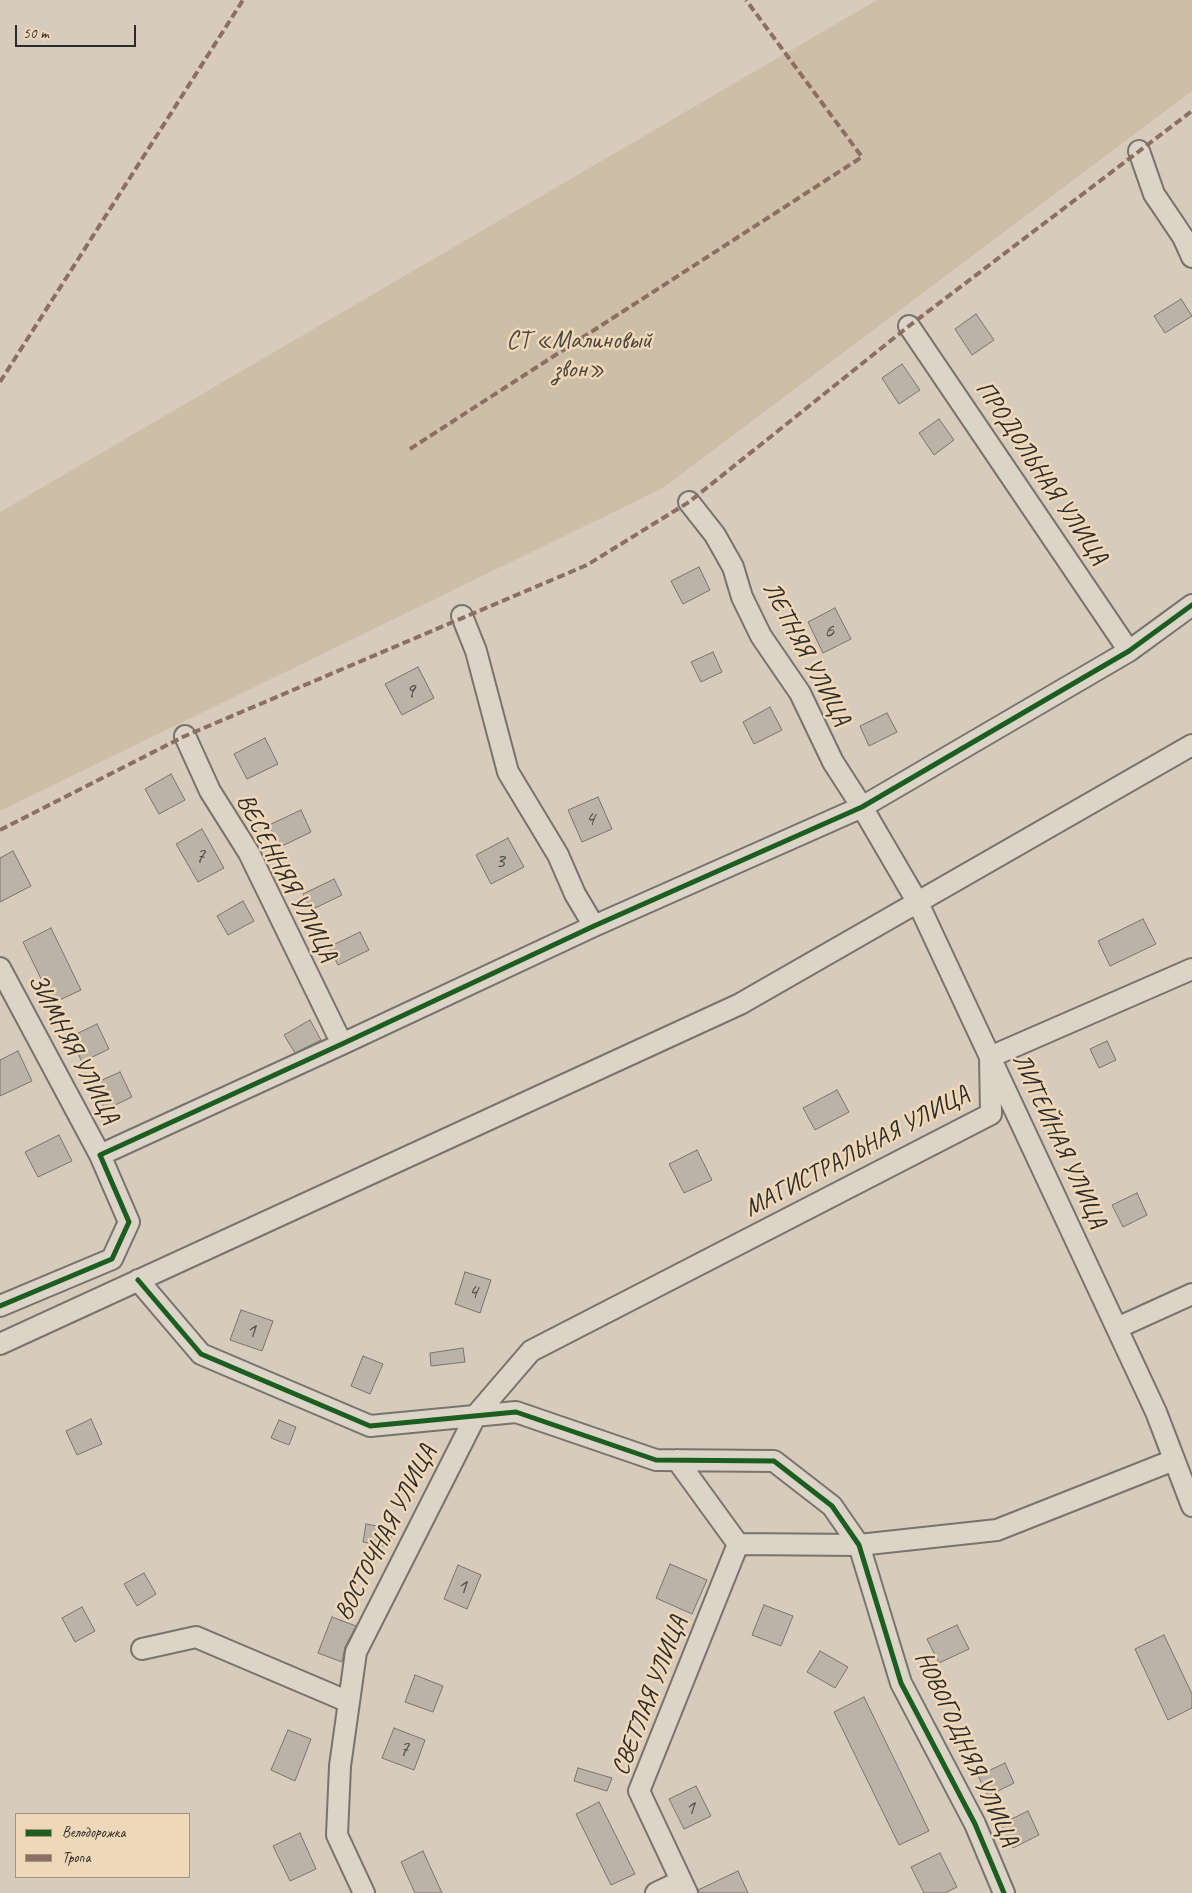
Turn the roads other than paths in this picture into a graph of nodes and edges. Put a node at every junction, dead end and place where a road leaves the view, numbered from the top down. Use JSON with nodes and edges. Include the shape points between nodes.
{"nodes":[{"id":1,"x":1140,"y":151,"type":"dead end"},
{"id":2,"x":1192,"y":257,"type":"edge"},
{"id":3,"x":910,"y":326,"type":"dead end"},
{"id":4,"x":689,"y":502,"type":"dead end"},
{"id":5,"x":1192,"y":606,"type":"edge"},
{"id":6,"x":462,"y":616,"type":"dead end"},
{"id":7,"x":1129,"y":651,"type":"junction"},
{"id":8,"x":185,"y":736,"type":"dead end"},
{"id":9,"x":1192,"y":745,"type":"edge"},
{"id":10,"x":862,"y":807,"type":"junction"},
{"id":11,"x":918,"y":903,"type":"junction"},
{"id":12,"x":594,"y":926,"type":"junction"},
{"id":13,"x":0,"y":968,"type":"edge"},
{"id":14,"x":1192,"y":969,"type":"edge"},
{"id":15,"x":342,"y":1044,"type":"junction"},
{"id":16,"x":990,"y":1057,"type":"junction"},
{"id":17,"x":100,"y":1155,"type":"junction"},
{"id":18,"x":138,"y":1280,"type":"junction"},
{"id":19,"x":1192,"y":1294,"type":"edge"},
{"id":20,"x":0,"y":1306,"type":"edge"},
{"id":21,"x":1117,"y":1328,"type":"junction"},
{"id":22,"x":0,"y":1344,"type":"edge"},
{"id":23,"x":531,"y":1351,"type":"joint"},
{"id":24,"x":476,"y":1415,"type":"junction"},
{"id":25,"x":677,"y":1460,"type":"junction"},
{"id":26,"x":1174,"y":1460,"type":"junction"},
{"id":27,"x":1192,"y":1506,"type":"edge"},
{"id":28,"x":738,"y":1544,"type":"junction"},
{"id":29,"x":859,"y":1545,"type":"junction"},
{"id":30,"x":142,"y":1649,"type":"dead end"},
{"id":31,"x":349,"y":1702,"type":"junction"},
{"id":32,"x":684,"y":1887,"type":"edge"},
{"id":33,"x":364,"y":1893,"type":"edge"},
{"id":34,"x":656,"y":1893,"type":"edge"},
{"id":35,"x":1004,"y":1893,"type":"edge"}],
"edges":[{"from":1,"to":2,"type":"street","via":[[1154,194],[1183,237]]},
{"from":3,"to":7,"type":"street","name":"ПРОДОЛЬНАЯ УЛИЦА"},
{"from":4,"to":10,"type":"street","name":"ЛЕТНЯЯ УЛИЦА","via":[[715,535],[734,567],[742,597],[761,636],[800,693],[834,762]]},
{"from":5,"to":7,"type":"street"},
{"from":6,"to":12,"type":"street","via":[[476,651],[508,772],[558,855]]},
{"from":7,"to":10,"type":"street"},
{"from":8,"to":15,"type":"street","name":"ВЕСЕННЯЯ УЛИЦА","via":[[210,792],[249,853]]},
{"from":9,"to":11,"type":"street"},
{"from":10,"to":11,"type":"street","name":"ЛИТЕЙНАЯ УЛИЦА"},
{"from":10,"to":12,"type":"street"},
{"from":11,"to":16,"type":"street","name":"ЛИТЕЙНАЯ УЛИЦА"},
{"from":11,"to":18,"type":"street","via":[[740,1004]]},
{"from":12,"to":15,"type":"street"},
{"from":13,"to":17,"type":"street","name":"ЗИМНЯЯ УЛИЦА"},
{"from":14,"to":16,"type":"street","name":"МАГИСТРАЛЬНАЯ УЛИЦА"},
{"from":15,"to":17,"type":"street"},
{"from":16,"to":21,"type":"street","name":"ЛИТЕЙНАЯ УЛИЦА"},
{"from":16,"to":23,"type":"street","name":"МАГИСТРАЛЬНАЯ УЛИЦА","via":[[991,1114]]},
{"from":17,"to":20,"type":"street","name":"ЗИМНЯЯ УЛИЦА","via":[[129,1222],[112,1259]]},
{"from":18,"to":22,"type":"street"},
{"from":18,"to":24,"type":"street","name":"НОВОГОДНЯЯ УЛИЦА","via":[[201,1354],[370,1426]]},
{"from":19,"to":21,"type":"street"},
{"from":21,"to":26,"type":"street","name":"ЛИТЕЙНАЯ УЛИЦА","via":[[1156,1412]]},
{"from":23,"to":24,"type":"street","name":"ВОСТОЧНАЯ УЛИЦА"},
{"from":24,"to":25,"type":"street","name":"НОВОГОДНЯЯ УЛИЦА","via":[[516,1412],[656,1460]]},
{"from":24,"to":31,"type":"street","name":"ВОСТОЧНАЯ УЛИЦА","via":[[356,1652]]},
{"from":25,"to":28,"type":"street"},
{"from":25,"to":29,"type":"street","name":"НОВОГОДНЯЯ УЛИЦА","via":[[774,1461],[832,1506]]},
{"from":26,"to":27,"type":"street","name":"ЛИТЕЙНАЯ УЛИЦА"},
{"from":26,"to":29,"type":"street","via":[[997,1530]]},
{"from":28,"to":29,"type":"street"},
{"from":28,"to":32,"type":"street","name":"СВЕТЛАЯ УЛИЦА","via":[[639,1790]]},
{"from":29,"to":35,"type":"street","name":"НОВОГОДНЯЯ УЛИЦА","via":[[901,1683],[975,1824]]},
{"from":30,"to":31,"type":"street","via":[[196,1637]]},
{"from":31,"to":33,"type":"street","name":"ВОСТОЧНАЯ УЛИЦА","via":[[340,1766],[337,1835]]},
{"from":32,"to":34,"type":"street"}]}
